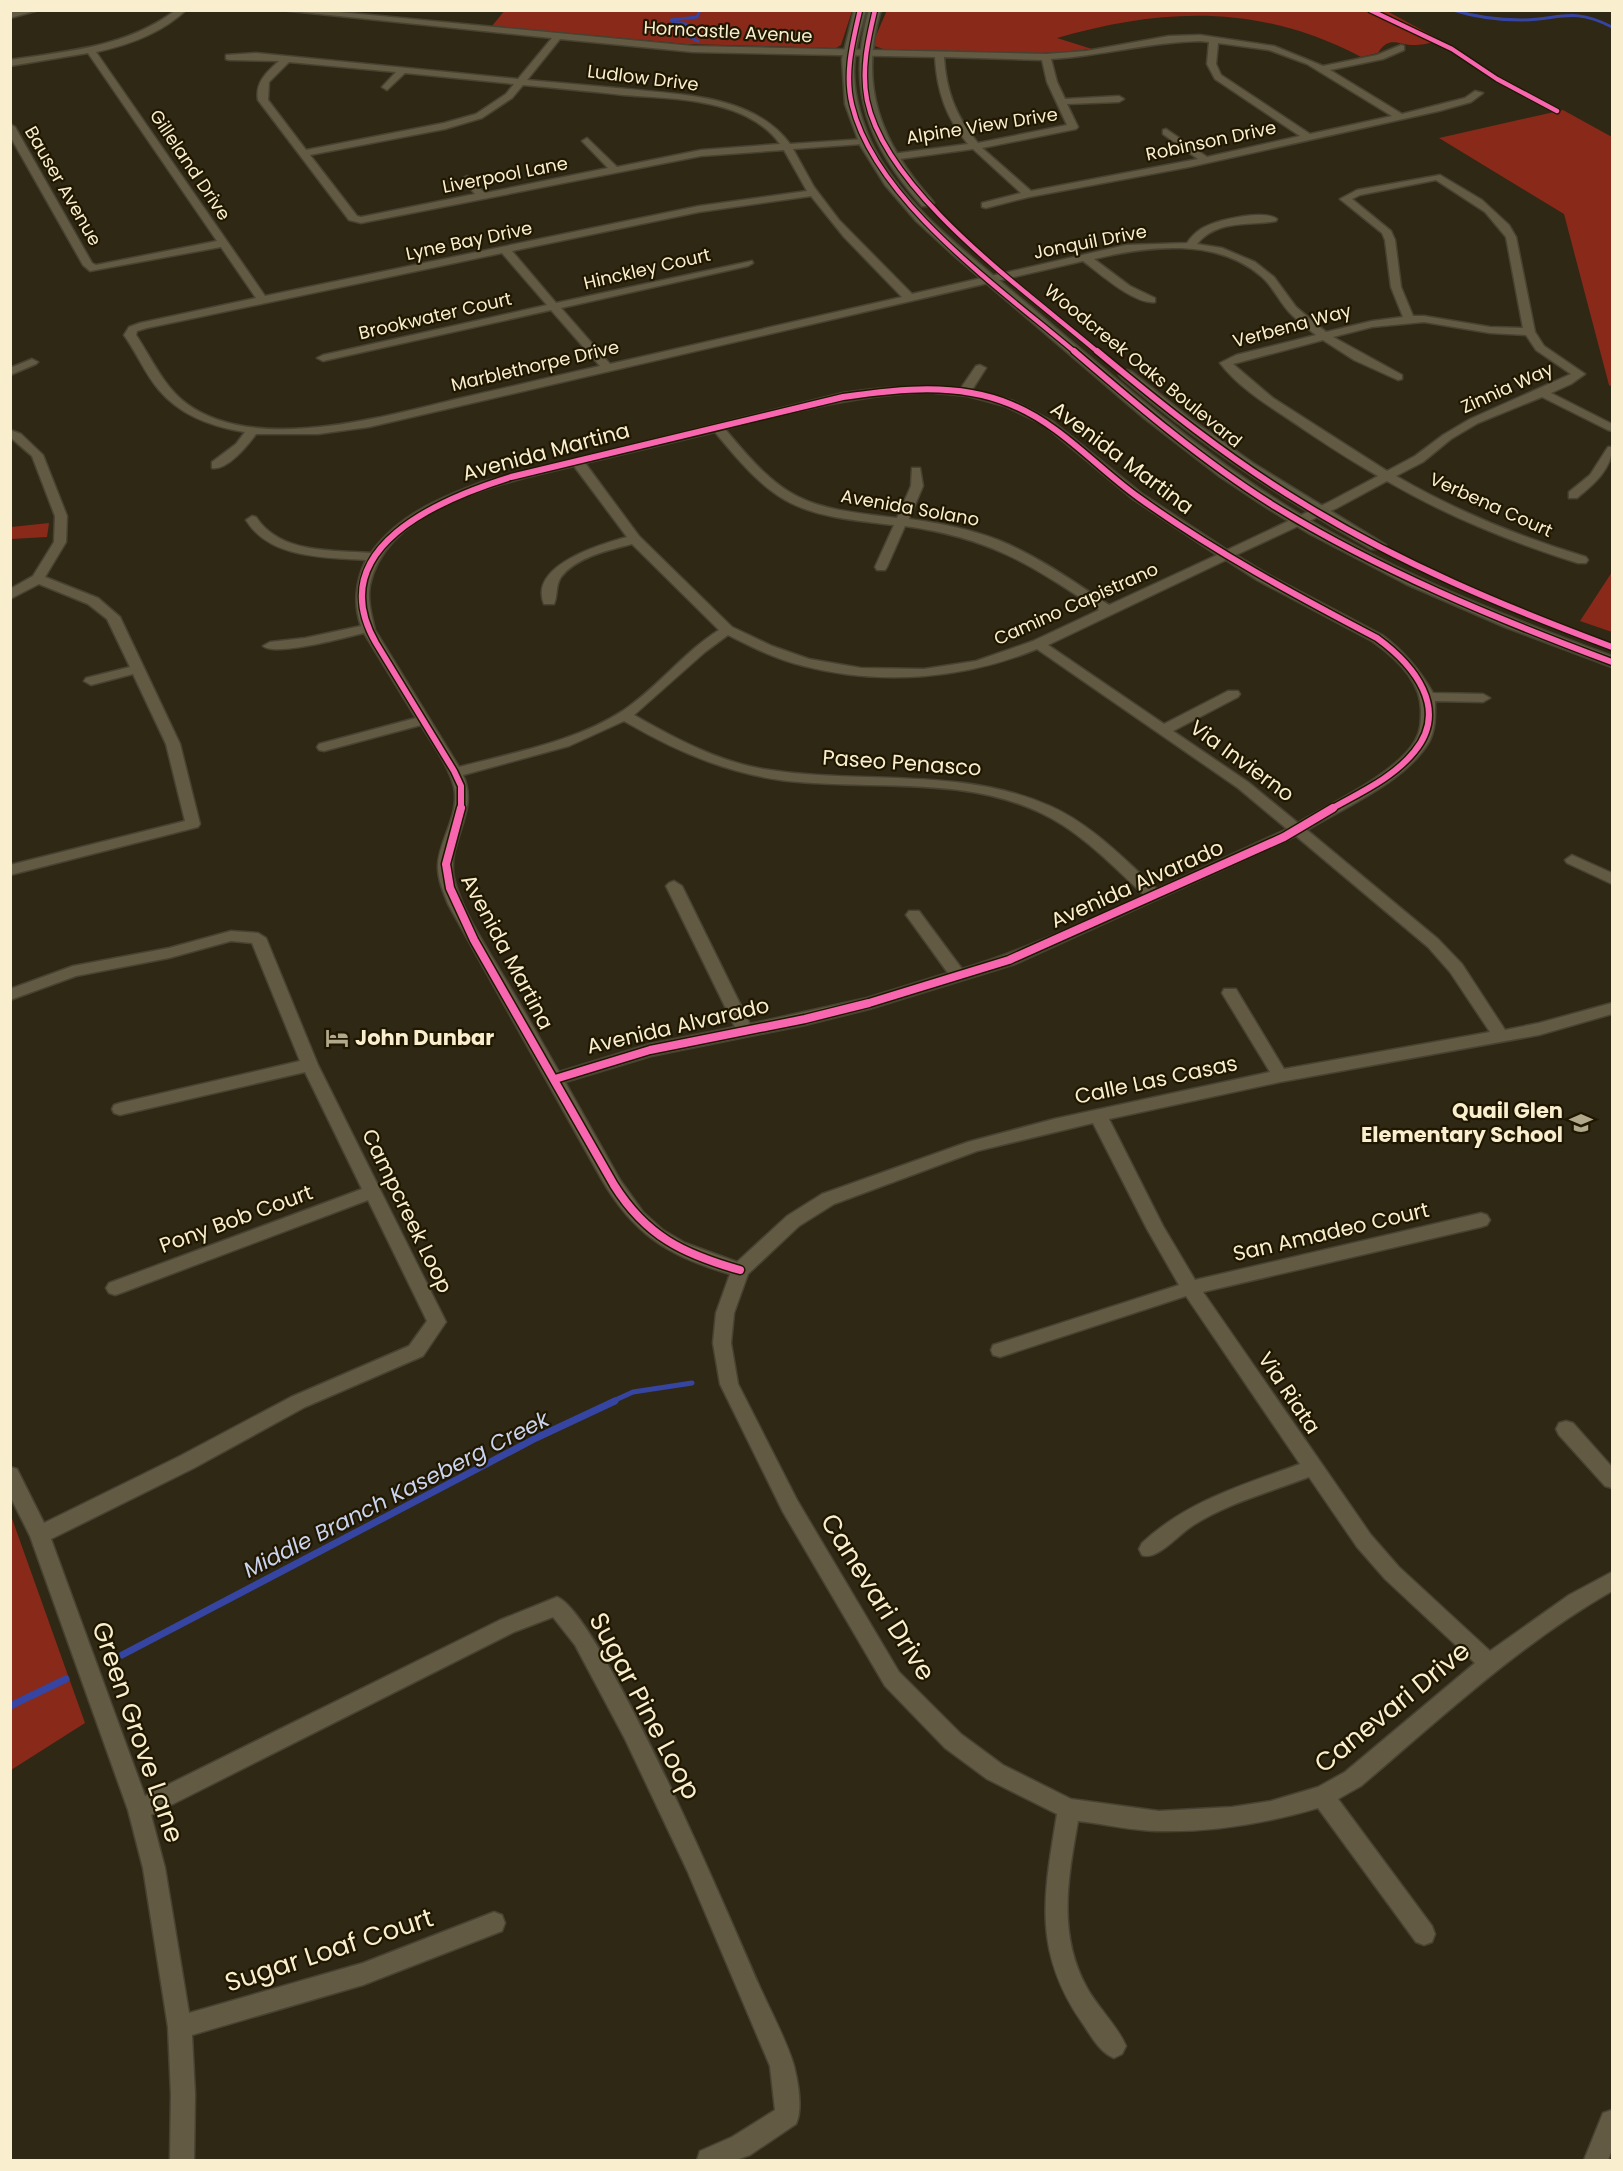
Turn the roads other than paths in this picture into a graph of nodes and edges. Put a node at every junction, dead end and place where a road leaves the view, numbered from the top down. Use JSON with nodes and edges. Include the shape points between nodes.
{"nodes":[{"id":1,"x":35,"y":10,"type":"edge"},
{"id":2,"x":182,"y":10,"type":"edge"},
{"id":3,"x":285,"y":10,"type":"edge"},
{"id":4,"x":860,"y":10,"type":"edge"},
{"id":5,"x":874,"y":10,"type":"edge"},
{"id":6,"x":10,"y":15,"type":"edge"},
{"id":7,"x":558,"y":36,"type":"junction"},
{"id":8,"x":1214,"y":39,"type":"junction"},
{"id":9,"x":1401,"y":48,"type":"dead end"},
{"id":10,"x":90,"y":49,"type":"junction"},
{"id":11,"x":847,"y":53,"type":"junction"},
{"id":12,"x":865,"y":53,"type":"junction"},
{"id":13,"x":939,"y":55,"type":"junction"},
{"id":14,"x":229,"y":57,"type":"dead end"},
{"id":15,"x":1046,"y":57,"type":"junction"},
{"id":16,"x":287,"y":59,"type":"junction"},
{"id":17,"x":10,"y":63,"type":"edge"},
{"id":18,"x":1322,"y":69,"type":"junction"},
{"id":19,"x":403,"y":70,"type":"junction"},
{"id":20,"x":520,"y":82,"type":"junction"},
{"id":21,"x":387,"y":87,"type":"dead end"},
{"id":22,"x":1478,"y":93,"type":"dead end"},
{"id":23,"x":1119,"y":99,"type":"dead end"},
{"id":24,"x":1060,"y":102,"type":"junction"},
{"id":25,"x":1399,"y":116,"type":"junction"},
{"id":26,"x":10,"y":127,"type":"edge"},
{"id":27,"x":1166,"y":132,"type":"dead end"},
{"id":28,"x":1306,"y":136,"type":"junction"},
{"id":29,"x":587,"y":141,"type":"dead end"},
{"id":30,"x":862,"y":141,"type":"junction"},
{"id":31,"x":785,"y":146,"type":"junction"},
{"id":32,"x":974,"y":147,"type":"junction"},
{"id":33,"x":304,"y":153,"type":"junction"},
{"id":34,"x":892,"y":157,"type":"junction"},
{"id":35,"x":1205,"y":160,"type":"junction"},
{"id":36,"x":615,"y":170,"type":"junction"},
{"id":37,"x":467,"y":179,"type":"dead end"},
{"id":38,"x":813,"y":193,"type":"junction"},
{"id":39,"x":1029,"y":194,"type":"junction"},
{"id":40,"x":483,"y":196,"type":"junction"},
{"id":41,"x":986,"y":205,"type":"dead end"},
{"id":42,"x":1272,"y":219,"type":"dead end"},
{"id":43,"x":224,"y":243,"type":"junction"},
{"id":44,"x":1190,"y":246,"type":"junction"},
{"id":45,"x":505,"y":250,"type":"junction"},
{"id":46,"x":1086,"y":258,"type":"junction"},
{"id":47,"x":748,"y":263,"type":"dead end"},
{"id":48,"x":1007,"y":276,"type":"junction"},
{"id":49,"x":990,"y":280,"type":"junction"},
{"id":50,"x":910,"y":298,"type":"junction"},
{"id":51,"x":1151,"y":300,"type":"dead end"},
{"id":52,"x":262,"y":301,"type":"junction"},
{"id":53,"x":554,"y":307,"type":"junction"},
{"id":54,"x":1409,"y":319,"type":"junction"},
{"id":55,"x":134,"y":329,"type":"joint"},
{"id":56,"x":1529,"y":332,"type":"junction"},
{"id":57,"x":1326,"y":336,"type":"junction"},
{"id":58,"x":323,"y":358,"type":"dead end"},
{"id":59,"x":32,"y":362,"type":"dead end"},
{"id":60,"x":607,"y":368,"type":"junction"},
{"id":61,"x":980,"y":368,"type":"dead end"},
{"id":62,"x":10,"y":372,"type":"edge"},
{"id":63,"x":1398,"y":377,"type":"dead end"},
{"id":64,"x":965,"y":391,"type":"junction"},
{"id":65,"x":1541,"y":392,"type":"junction"},
{"id":66,"x":717,"y":427,"type":"junction"},
{"id":67,"x":1612,"y":428,"type":"edge"},
{"id":68,"x":253,"y":430,"type":"junction"},
{"id":69,"x":10,"y":433,"type":"edge"},
{"id":70,"x":1612,"y":450,"type":"edge"},
{"id":71,"x":577,"y":461,"type":"junction"},
{"id":72,"x":216,"y":465,"type":"dead end"},
{"id":73,"x":916,"y":471,"type":"dead end"},
{"id":74,"x":1388,"y":476,"type":"junction"},
{"id":75,"x":1573,"y":495,"type":"dead end"},
{"id":76,"x":1318,"y":512,"type":"junction"},
{"id":77,"x":252,"y":520,"type":"dead end"},
{"id":78,"x":1301,"y":520,"type":"junction"},
{"id":79,"x":902,"y":522,"type":"junction"},
{"id":80,"x":635,"y":539,"type":"junction"},
{"id":81,"x":1227,"y":556,"type":"junction"},
{"id":82,"x":374,"y":557,"type":"junction"},
{"id":83,"x":1582,"y":560,"type":"dead end"},
{"id":84,"x":881,"y":567,"type":"dead end"},
{"id":85,"x":38,"y":579,"type":"junction"},
{"id":86,"x":10,"y":595,"type":"edge"},
{"id":87,"x":549,"y":601,"type":"dead end"},
{"id":88,"x":1109,"y":611,"type":"junction"},
{"id":89,"x":369,"y":628,"type":"junction"},
{"id":90,"x":727,"y":630,"type":"junction"},
{"id":91,"x":1038,"y":644,"type":"junction"},
{"id":92,"x":270,"y":646,"type":"dead end"},
{"id":93,"x":1612,"y":647,"type":"edge"},
{"id":94,"x":1612,"y":662,"type":"edge"},
{"id":95,"x":138,"y":669,"type":"junction"},
{"id":96,"x":91,"y":681,"type":"dead end"},
{"id":97,"x":1233,"y":694,"type":"dead end"},
{"id":98,"x":1428,"y":697,"type":"junction"},
{"id":99,"x":1483,"y":698,"type":"dead end"},
{"id":100,"x":624,"y":715,"type":"junction"},
{"id":101,"x":423,"y":720,"type":"junction"},
{"id":102,"x":1164,"y":730,"type":"junction"},
{"id":103,"x":324,"y":747,"type":"dead end"},
{"id":104,"x":455,"y":773,"type":"junction"},
{"id":105,"x":1298,"y":830,"type":"junction"},
{"id":106,"x":1572,"y":860,"type":"dead end"},
{"id":107,"x":10,"y":870,"type":"edge"},
{"id":108,"x":1612,"y":879,"type":"edge"},
{"id":109,"x":674,"y":886,"type":"dead end"},
{"id":110,"x":1155,"y":896,"type":"junction"},
{"id":111,"x":914,"y":915,"type":"dead end"},
{"id":112,"x":957,"y":975,"type":"junction"},
{"id":113,"x":1230,"y":993,"type":"dead end"},
{"id":114,"x":10,"y":995,"type":"edge"},
{"id":115,"x":1612,"y":1009,"type":"edge"},
{"id":116,"x":745,"y":1031,"type":"junction"},
{"id":117,"x":1500,"y":1035,"type":"junction"},
{"id":118,"x":310,"y":1065,"type":"junction"},
{"id":119,"x":1280,"y":1076,"type":"junction"},
{"id":120,"x":555,"y":1079,"type":"junction"},
{"id":121,"x":120,"y":1108,"type":"dead end"},
{"id":122,"x":1098,"y":1115,"type":"junction"},
{"id":123,"x":372,"y":1192,"type":"junction"},
{"id":124,"x":1481,"y":1220,"type":"dead end"},
{"id":125,"x":740,"y":1270,"type":"junction"},
{"id":126,"x":115,"y":1288,"type":"dead end"},
{"id":127,"x":1190,"y":1288,"type":"junction"},
{"id":128,"x":1000,"y":1350,"type":"dead end"},
{"id":129,"x":1566,"y":1429,"type":"dead end"},
{"id":130,"x":1312,"y":1467,"type":"junction"},
{"id":131,"x":10,"y":1475,"type":"edge"},
{"id":132,"x":1612,"y":1480,"type":"edge"},
{"id":133,"x":40,"y":1534,"type":"junction"},
{"id":134,"x":1149,"y":1549,"type":"dead end"},
{"id":135,"x":1612,"y":1581,"type":"edge"},
{"id":136,"x":1489,"y":1663,"type":"junction"},
{"id":137,"x":1323,"y":1797,"type":"junction"},
{"id":138,"x":1069,"y":1809,"type":"junction"},
{"id":139,"x":139,"y":1810,"type":"junction"},
{"id":140,"x":494,"y":1923,"type":"dead end"},
{"id":141,"x":1424,"y":1934,"type":"dead end"},
{"id":142,"x":180,"y":2027,"type":"junction"},
{"id":143,"x":1114,"y":2046,"type":"dead end"},
{"id":144,"x":1612,"y":2122,"type":"edge"},
{"id":145,"x":182,"y":2160,"type":"edge"},
{"id":146,"x":710,"y":2160,"type":"edge"},
{"id":147,"x":1596,"y":2160,"type":"edge"}],
"edges":[{"from":1,"to":6,"type":"street"},
{"from":2,"to":10,"type":"street","via":[[167,24],[144,35]]},
{"from":3,"to":7,"type":"street","name":"Horncastle Avenue"},
{"from":4,"to":11,"type":"main road","name":"Woodcreek Oaks Boulevard"},
{"from":5,"to":12,"type":"main road","name":"Woodcreek Oaks Boulevard"},
{"from":7,"to":11,"type":"street","name":"Horncastle Avenue","via":[[693,49]]},
{"from":7,"to":20,"type":"street"},
{"from":8,"to":15,"type":"street","via":[[1169,39]]},
{"from":8,"to":18,"type":"street","via":[[1271,48]]},
{"from":8,"to":28,"type":"street","via":[[1211,62],[1218,77]]},
{"from":9,"to":18,"type":"street","via":[[1380,57]]},
{"from":10,"to":17,"type":"street"},
{"from":10,"to":43,"type":"street","name":"Gilleland Drive"},
{"from":11,"to":12,"type":"street","name":"Horncastle Avenue"},
{"from":11,"to":30,"type":"main road","name":"Woodcreek Oaks Boulevard","via":[[849,104]]},
{"from":12,"to":13,"type":"street"},
{"from":12,"to":34,"type":"main road","name":"Woodcreek Oaks Boulevard","via":[[867,100]]},
{"from":13,"to":15,"type":"street"},
{"from":13,"to":32,"type":"street","via":[[942,92],[949,110]]},
{"from":14,"to":16,"type":"street","name":"Ludlow Drive"},
{"from":15,"to":24,"type":"street","name":"Alpine View Drive"},
{"from":16,"to":19,"type":"street","name":"Ludlow Drive"},
{"from":16,"to":33,"type":"street","name":"Liverpool Lane","via":[[264,82],[261,94]]},
{"from":18,"to":25,"type":"street"},
{"from":19,"to":20,"type":"street","name":"Ludlow Drive"},
{"from":19,"to":21,"type":"street"},
{"from":20,"to":31,"type":"street","name":"Ludlow Drive","via":[[708,102],[758,120],[776,133]]},
{"from":20,"to":33,"type":"street","via":[[492,109],[464,121]]},
{"from":22,"to":25,"type":"street","name":"Robinson Drive","via":[[1456,104]]},
{"from":23,"to":24,"type":"street"},
{"from":24,"to":32,"type":"street","name":"Alpine View Drive","via":[[1073,127]]},
{"from":25,"to":28,"type":"street","name":"Robinson Drive"},
{"from":26,"to":43,"type":"street","name":"Bauser Avenue","via":[[88,265],[94,269]]},
{"from":27,"to":35,"type":"street"},
{"from":28,"to":35,"type":"street","name":"Robinson Drive"},
{"from":29,"to":36,"type":"street"},
{"from":30,"to":31,"type":"street","name":"Liverpool Lane"},
{"from":30,"to":49,"type":"main road","name":"Woodcreek Oaks Boulevard","via":[[904,200]]},
{"from":31,"to":36,"type":"street","name":"Liverpool Lane","via":[[701,153]]},
{"from":31,"to":38,"type":"street","name":"Ludlow Drive"},
{"from":32,"to":34,"type":"street","name":"Alpine View Drive"},
{"from":32,"to":39,"type":"street"},
{"from":33,"to":40,"type":"street","name":"Liverpool Lane","via":[[353,218],[361,220]]},
{"from":34,"to":48,"type":"main road","name":"Woodcreek Oaks Boulevard","via":[[921,197]]},
{"from":35,"to":39,"type":"street","name":"Robinson Drive"},
{"from":36,"to":40,"type":"street","name":"Liverpool Lane"},
{"from":37,"to":40,"type":"street"},
{"from":38,"to":45,"type":"street","name":"Lyne Bay Drive","via":[[699,209]]},
{"from":38,"to":50,"type":"street","name":"Ludlow Drive","via":[[853,242]]},
{"from":39,"to":41,"type":"street","name":"Robinson Drive"},
{"from":42,"to":44,"type":"street","via":[[1250,219],[1214,227],[1200,234]]},
{"from":43,"to":52,"type":"street","name":"Gilleland Drive"},
{"from":44,"to":46,"type":"street","name":"Jonquil Drive","via":[[1145,245]]},
{"from":44,"to":57,"type":"street","name":"Jonquil Drive","via":[[1245,261],[1264,273],[1277,286],[1286,304]]},
{"from":45,"to":52,"type":"street","name":"Lyne Bay Drive"},
{"from":45,"to":53,"type":"street"},
{"from":46,"to":48,"type":"street","name":"Jonquil Drive"},
{"from":46,"to":51,"type":"street","via":[[1126,288]]},
{"from":47,"to":53,"type":"street","name":"Hinckley Court"},
{"from":48,"to":49,"type":"street","name":"Jonquil Drive"},
{"from":48,"to":76,"type":"main road","name":"Woodcreek Oaks Boulevard","via":[[1193,430],[1262,479]]},
{"from":49,"to":50,"type":"street","name":"Marblethorpe Drive"},
{"from":49,"to":78,"type":"main road","name":"Woodcreek Oaks Boulevard","via":[[1173,433],[1227,474]]},
{"from":50,"to":60,"type":"street","name":"Marblethorpe Drive"},
{"from":52,"to":55,"type":"street","name":"Lyne Bay Drive"},
{"from":53,"to":58,"type":"street","name":"Brookwater Court"},
{"from":53,"to":60,"type":"street"},
{"from":54,"to":56,"type":"street","name":"Verbena Way"},
{"from":54,"to":56,"type":"street","via":[[1396,287],[1386,231],[1346,199],[1357,193],[1437,177],[1482,205],[1505,225],[1511,237]]},
{"from":54,"to":57,"type":"street","name":"Verbena Way"},
{"from":55,"to":68,"type":"street","name":"Marblethorpe Drive","via":[[130,335],[174,399],[198,414]]},
{"from":56,"to":65,"type":"street","name":"Zinnia Way","via":[[1546,352],[1579,374]]},
{"from":57,"to":63,"type":"street","name":"Jonquil Drive","via":[[1358,358]]},
{"from":57,"to":74,"type":"street","name":"Verbena Way","via":[[1226,363],[1288,414]]},
{"from":59,"to":62,"type":"street"},
{"from":60,"to":68,"type":"street","name":"Marblethorpe Drive","via":[[350,426],[303,431]]},
{"from":61,"to":64,"type":"street"},
{"from":64,"to":66,"type":"street","name":"Avenida Martina","via":[[922,387],[861,392]]},
{"from":64,"to":81,"type":"street","name":"Avenida Martina","via":[[1033,413],[1137,495]]},
{"from":65,"to":67,"type":"street"},
{"from":65,"to":74,"type":"street","name":"Zinnia Way","via":[[1474,420]]},
{"from":66,"to":71,"type":"street","name":"Avenida Martina"},
{"from":66,"to":79,"type":"street","name":"Avenida Solano","via":[[757,473],[786,497],[829,512]]},
{"from":68,"to":72,"type":"street","via":[[240,447]]},
{"from":69,"to":85,"type":"street","via":[[37,455],[61,516],[60,542]]},
{"from":70,"to":75,"type":"street","via":[[1594,477]]},
{"from":71,"to":80,"type":"street","name":"Camino Capistrano"},
{"from":71,"to":82,"type":"street","name":"Avenida Martina","via":[[488,484],[444,501],[406,523]]},
{"from":73,"to":79,"type":"street","via":[[916,486]]},
{"from":74,"to":76,"type":"street","name":"Zinnia Way"},
{"from":74,"to":83,"type":"street","name":"Verbena Court","via":[[1495,530]]},
{"from":76,"to":78,"type":"street","name":"Zinnia Way"},
{"from":76,"to":93,"type":"main road","name":"Woodcreek Oaks Boulevard","via":[[1450,582]]},
{"from":77,"to":82,"type":"street","via":[[262,535],[283,545]]},
{"from":78,"to":81,"type":"street","name":"Camino Capistrano"},
{"from":78,"to":94,"type":"main road","name":"Woodcreek Oaks Boulevard","via":[[1436,591]]},
{"from":79,"to":84,"type":"street"},
{"from":79,"to":88,"type":"street","name":"Avenida Solano","via":[[1007,548]]},
{"from":80,"to":87,"type":"street","via":[[582,555],[551,582]]},
{"from":80,"to":90,"type":"street","name":"Camino Capistrano"},
{"from":81,"to":88,"type":"street","name":"Camino Capistrano"},
{"from":81,"to":98,"type":"street","via":[[1377,638],[1413,671]]},
{"from":82,"to":89,"type":"street","name":"Avenida Martina","via":[[363,589],[364,616]]},
{"from":85,"to":86,"type":"street"},
{"from":85,"to":95,"type":"street","via":[[93,601],[112,617]]},
{"from":88,"to":91,"type":"street","name":"Camino Capistrano"},
{"from":89,"to":92,"type":"street"},
{"from":89,"to":101,"type":"street","name":"Avenida Martina"},
{"from":90,"to":91,"type":"street","name":"Camino Capistrano","via":[[806,663],[881,673],[951,670],[1009,656]]},
{"from":90,"to":100,"type":"street","via":[[700,648]]},
{"from":91,"to":102,"type":"street","name":"Via Invierno"},
{"from":95,"to":96,"type":"street"},
{"from":95,"to":107,"type":"street","via":[[173,744],[193,824]]},
{"from":97,"to":102,"type":"street"},
{"from":98,"to":99,"type":"street"},
{"from":98,"to":105,"type":"street","name":"Avenida Alvarado","via":[[1428,724],[1423,740],[1401,766]]},
{"from":100,"to":104,"type":"street","via":[[549,746]]},
{"from":100,"to":110,"type":"street","name":"Paseo Penasco","via":[[693,752],[722,764],[763,773],[957,786],[1017,798],[1077,827]]},
{"from":101,"to":103,"type":"street"},
{"from":101,"to":104,"type":"street","name":"Avenida Martina"},
{"from":102,"to":105,"type":"street","name":"Via Invierno","via":[[1243,785]]},
{"from":104,"to":120,"type":"street","name":"Avenida Martina","via":[[463,800],[447,859],[449,887]]},
{"from":105,"to":110,"type":"street","name":"Avenida Alvarado"},
{"from":105,"to":117,"type":"street","name":"Via Invierno","via":[[1433,943],[1456,968]]},
{"from":106,"to":108,"type":"street"},
{"from":109,"to":116,"type":"street"},
{"from":110,"to":112,"type":"street","name":"Avenida Alvarado","via":[[1009,960]]},
{"from":111,"to":112,"type":"street"},
{"from":112,"to":116,"type":"street","name":"Avenida Alvarado","via":[[869,1003]]},
{"from":113,"to":119,"type":"street"},
{"from":114,"to":118,"type":"street","name":"Campcreek Loop","via":[[73,970],[169,953],[231,936],[258,938]]},
{"from":115,"to":117,"type":"street","name":"Calle Las Casas","via":[[1570,1022]]},
{"from":116,"to":120,"type":"street","name":"Avenida Alvarado","via":[[640,1053]]},
{"from":117,"to":119,"type":"street","name":"Calle Las Casas"},
{"from":118,"to":121,"type":"street"},
{"from":118,"to":123,"type":"street","name":"Campcreek Loop"},
{"from":119,"to":122,"type":"street","name":"Calle Las Casas"},
{"from":120,"to":125,"type":"street","name":"Avenida Martina","via":[[618,1191],[646,1225],[682,1251]]},
{"from":122,"to":125,"type":"street","name":"Calle Las Casas","via":[[974,1146],[828,1199],[793,1221]]},
{"from":122,"to":127,"type":"street","name":"Via Riata"},
{"from":123,"to":126,"type":"street","name":"Pony Bob Court"},
{"from":123,"to":133,"type":"street","name":"Campcreek Loop","via":[[437,1323],[416,1351],[298,1402]]},
{"from":124,"to":127,"type":"street","name":"San Amadeo Court"},
{"from":125,"to":138,"type":"street","name":"Canevari Drive","via":[[725,1313],[722,1343],[729,1384],[790,1506],[862,1630],[892,1679],[953,1741],[995,1772]]},
{"from":127,"to":128,"type":"street","name":"San Amadeo Court"},
{"from":127,"to":130,"type":"street","name":"Via Riata"},
{"from":129,"to":132,"type":"street"},
{"from":130,"to":134,"type":"street","via":[[1202,1510],[1179,1522]]},
{"from":130,"to":136,"type":"street","name":"Via Riata","via":[[1377,1558]]},
{"from":131,"to":133,"type":"street","name":"Green Grove Lane"},
{"from":133,"to":139,"type":"street","name":"Green Grove Lane"},
{"from":135,"to":136,"type":"street","name":"Canevari Drive","via":[[1560,1611]]},
{"from":136,"to":137,"type":"street","name":"Canevari Drive","via":[[1353,1779]]},
{"from":137,"to":138,"type":"street","name":"Canevari Drive","via":[[1270,1811],[1197,1820],[1159,1821]]},
{"from":137,"to":141,"type":"street"},
{"from":138,"to":143,"type":"street","via":[[1055,1903],[1057,1936],[1074,1990]]},
{"from":139,"to":142,"type":"street","name":"Green Grove Lane","via":[[154,1868]]},
{"from":139,"to":146,"type":"street","name":"Sugar Pine Loop","via":[[507,1626],[556,1606],[582,1639],[632,1732],[695,1863],[782,2066],[788,2116],[741,2146]]},
{"from":140,"to":142,"type":"street","name":"Sugar Loaf Court","via":[[363,1974]]},
{"from":142,"to":145,"type":"street","name":"Green Grove Lane"},
{"from":144,"to":147,"type":"street"}]}
